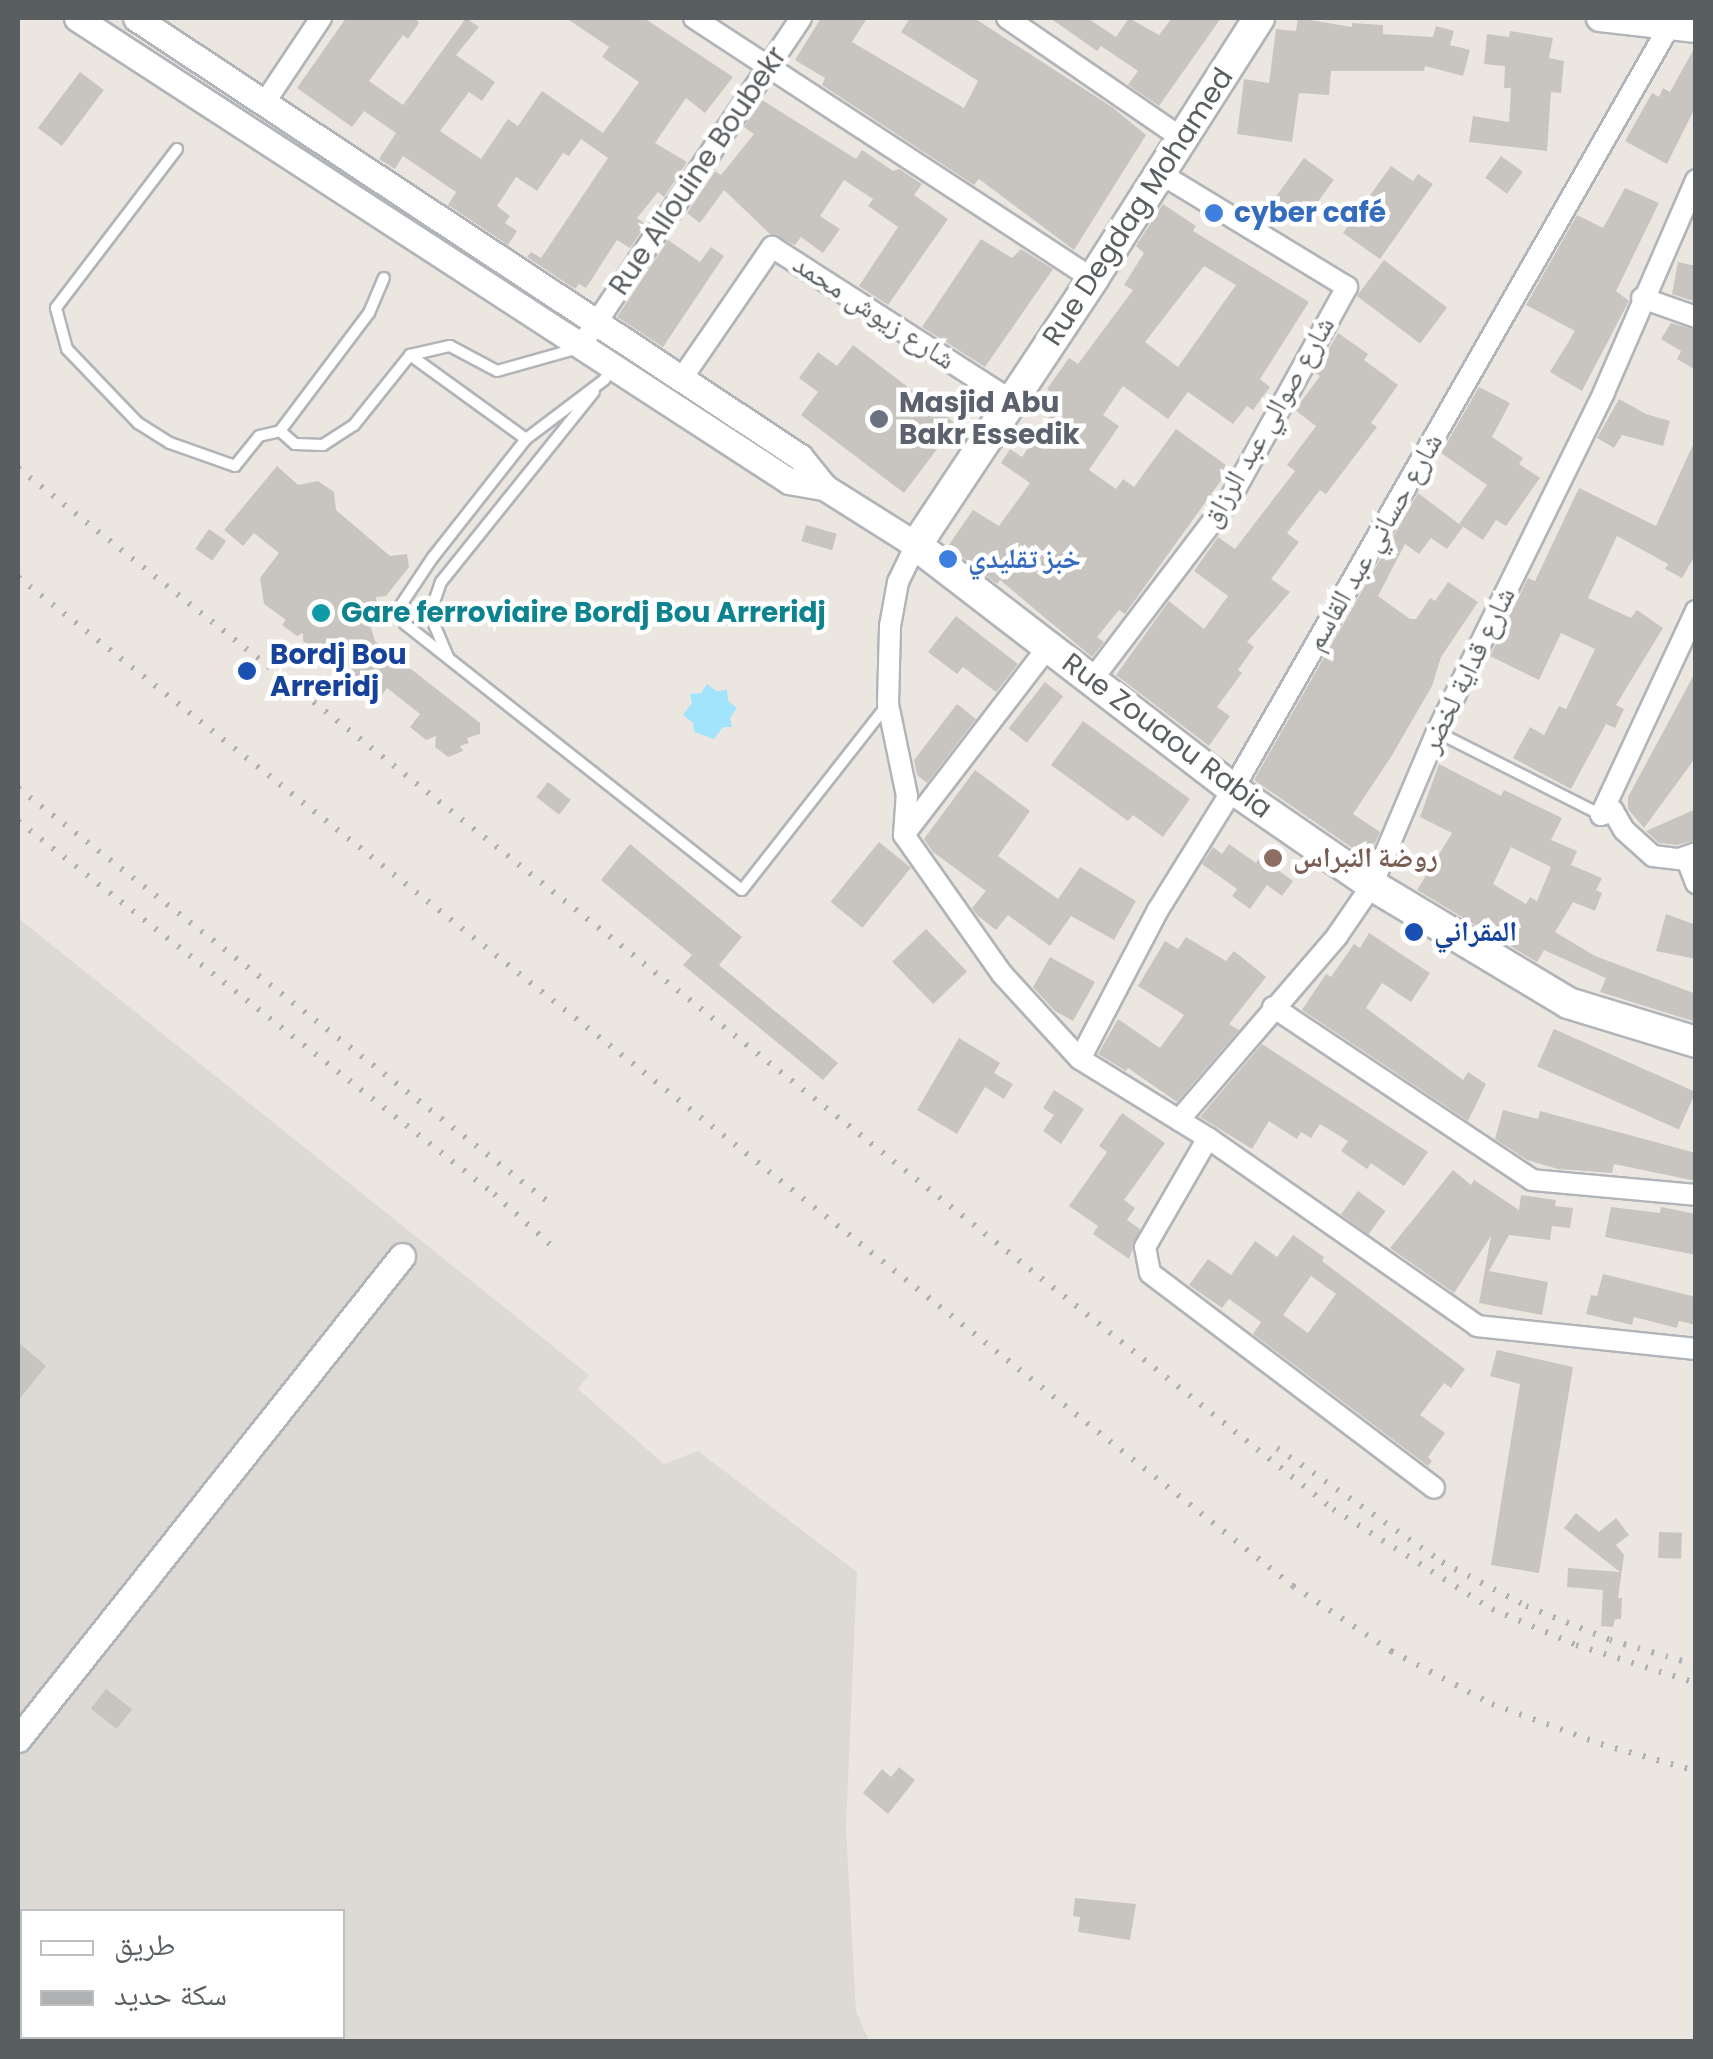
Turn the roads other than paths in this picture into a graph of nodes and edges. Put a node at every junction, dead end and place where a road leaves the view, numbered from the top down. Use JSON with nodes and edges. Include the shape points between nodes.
{"nodes":[{"id":1,"x":77,"y":18,"type":"edge"},
{"id":2,"x":136,"y":18,"type":"edge"},
{"id":3,"x":321,"y":18,"type":"edge"},
{"id":4,"x":694,"y":18,"type":"edge"},
{"id":5,"x":801,"y":18,"type":"edge"},
{"id":6,"x":1007,"y":18,"type":"edge"},
{"id":7,"x":1259,"y":18,"type":"edge"},
{"id":8,"x":1599,"y":18,"type":"edge"},
{"id":9,"x":1671,"y":22,"type":"edge"},
{"id":10,"x":1696,"y":29,"type":"edge"},
{"id":11,"x":770,"y":70,"type":"junction"},
{"id":12,"x":265,"y":102,"type":"junction"},
{"id":13,"x":1183,"y":139,"type":"junction"},
{"id":14,"x":177,"y":149,"type":"dead end"},
{"id":15,"x":1161,"y":174,"type":"junction"},
{"id":16,"x":1695,"y":183,"type":"edge"},
{"id":17,"x":384,"y":278,"type":"dead end"},
{"id":18,"x":1093,"y":279,"type":"junction"},
{"id":19,"x":1642,"y":298,"type":"junction"},
{"id":20,"x":1696,"y":317,"type":"edge"},
{"id":21,"x":594,"y":323,"type":"junction"},
{"id":22,"x":629,"y":346,"type":"junction"},
{"id":23,"x":580,"y":347,"type":"junction"},
{"id":24,"x":410,"y":354,"type":"junction"},
{"id":25,"x":608,"y":374,"type":"junction"},
{"id":26,"x":680,"y":381,"type":"junction"},
{"id":27,"x":1012,"y":401,"type":"junction"},
{"id":28,"x":280,"y":431,"type":"junction"},
{"id":29,"x":526,"y":439,"type":"junction"},
{"id":30,"x":824,"y":487,"type":"junction"},
{"id":31,"x":916,"y":545,"type":"junction"},
{"id":32,"x":1696,"y":611,"type":"edge"},
{"id":33,"x":1048,"y":647,"type":"junction"},
{"id":34,"x":450,"y":662,"type":"junction"},
{"id":35,"x":1091,"y":681,"type":"junction"},
{"id":36,"x":888,"y":704,"type":"junction"},
{"id":37,"x":1437,"y":732,"type":"junction"},
{"id":38,"x":1233,"y":788,"type":"junction"},
{"id":39,"x":1600,"y":815,"type":"junction"},
{"id":40,"x":904,"y":835,"type":"junction"},
{"id":41,"x":1691,"y":855,"type":"edge"},
{"id":42,"x":1696,"y":883,"type":"edge"},
{"id":43,"x":1372,"y":884,"type":"junction"},
{"id":44,"x":1274,"y":1007,"type":"junction"},
{"id":45,"x":1696,"y":1042,"type":"edge"},
{"id":46,"x":1080,"y":1059,"type":"junction"},
{"id":47,"x":1179,"y":1120,"type":"junction"},
{"id":48,"x":1208,"y":1138,"type":"junction"},
{"id":49,"x":1696,"y":1195,"type":"edge"},
{"id":50,"x":402,"y":1256,"type":"dead end"},
{"id":51,"x":1696,"y":1349,"type":"edge"},
{"id":52,"x":1434,"y":1488,"type":"dead end"},
{"id":53,"x":18,"y":1738,"type":"edge"}],
"edges":[{"from":1,"to":23,"type":"street"},
{"from":2,"to":12,"type":"street"},
{"from":3,"to":12,"type":"street"},
{"from":4,"to":11,"type":"street"},
{"from":5,"to":11,"type":"street","name":"Rue Allouine Boubekr"},
{"from":6,"to":13,"type":"street"},
{"from":7,"to":13,"type":"main road","name":"Rue Degdag Mohamed"},
{"from":8,"to":9,"type":"street"},
{"from":9,"to":10,"type":"street"},
{"from":9,"to":38,"type":"street","name":"شارع حساني عبد القاسم"},
{"from":11,"to":18,"type":"street"},
{"from":11,"to":21,"type":"street","name":"Rue Allouine Boubekr"},
{"from":12,"to":21,"type":"street"},
{"from":13,"to":15,"type":"main road","name":"Rue Degdag Mohamed"},
{"from":14,"to":28,"type":"lane","via":[[56,308],[67,349],[138,423],[208,460],[235,466],[258,436]]},
{"from":15,"to":18,"type":"main road","name":"Rue Degdag Mohamed"},
{"from":15,"to":35,"type":"street","name":"شارع صوالي عبد الرزاق","via":[[1347,287],[1231,497]]},
{"from":16,"to":19,"type":"street","name":"شارع قداية لخضر"},
{"from":17,"to":28,"type":"lane","via":[[369,313]]},
{"from":18,"to":27,"type":"main road","name":"Rue Degdag Mohamed"},
{"from":19,"to":20,"type":"street"},
{"from":19,"to":37,"type":"street","name":"شارع قداية لخضر","via":[[1604,392]]},
{"from":21,"to":22,"type":"street"},
{"from":21,"to":23,"type":"street","name":"Rue Allouine Boubekr"},
{"from":22,"to":25,"type":"lane"},
{"from":22,"to":26,"type":"street"},
{"from":23,"to":24,"type":"lane","via":[[498,371],[450,346]]},
{"from":23,"to":25,"type":"street"},
{"from":24,"to":28,"type":"lane","via":[[354,425],[323,445],[295,444]]},
{"from":24,"to":29,"type":"lane"},
{"from":25,"to":29,"type":"lane"},
{"from":25,"to":30,"type":"street","via":[[789,481]]},
{"from":25,"to":34,"type":"lane","via":[[441,582],[434,624]]},
{"from":26,"to":27,"type":"street","name":"شارع زيوش محمد","via":[[772,247]]},
{"from":26,"to":30,"type":"street","via":[[800,457]]},
{"from":27,"to":31,"type":"main road","name":"Rue Degdag Mohamed"},
{"from":29,"to":34,"type":"lane","via":[[400,608],[404,624]]},
{"from":30,"to":31,"type":"street"},
{"from":31,"to":33,"type":"main road","name":"Rue Zouaou Rabia"},
{"from":31,"to":36,"type":"street","via":[[898,582],[890,626]]},
{"from":32,"to":39,"type":"street"},
{"from":33,"to":35,"type":"main road","name":"Rue Zouaou Rabia"},
{"from":33,"to":40,"type":"street"},
{"from":34,"to":36,"type":"lane","via":[[742,890]]},
{"from":35,"to":38,"type":"main road","name":"Rue Zouaou Rabia"},
{"from":36,"to":40,"type":"street","via":[[907,796]]},
{"from":37,"to":39,"type":"lane"},
{"from":37,"to":43,"type":"street","name":"شارع قداية لخضر"},
{"from":38,"to":43,"type":"main road","name":"Rue Zouaou Rabia"},
{"from":38,"to":46,"type":"street","name":"شارع حساني عبد القاسم","via":[[1158,910]]},
{"from":39,"to":41,"type":"street","via":[[1613,811],[1653,856]]},
{"from":40,"to":46,"type":"street","via":[[1002,974]]},
{"from":41,"to":42,"type":"street"},
{"from":43,"to":44,"type":"street","name":"شارع قداية لخضر","via":[[1337,936]]},
{"from":43,"to":45,"type":"main road","name":"Rue Zouaou Rabia","via":[[1568,1002]]},
{"from":44,"to":47,"type":"street","name":"شارع قداية لخضر"},
{"from":44,"to":49,"type":"street","via":[[1532,1180]]},
{"from":46,"to":47,"type":"street"},
{"from":47,"to":48,"type":"street"},
{"from":48,"to":51,"type":"street","via":[[1477,1326]]},
{"from":48,"to":52,"type":"street","via":[[1145,1246],[1150,1273]]},
{"from":50,"to":53,"type":"street"}]}
